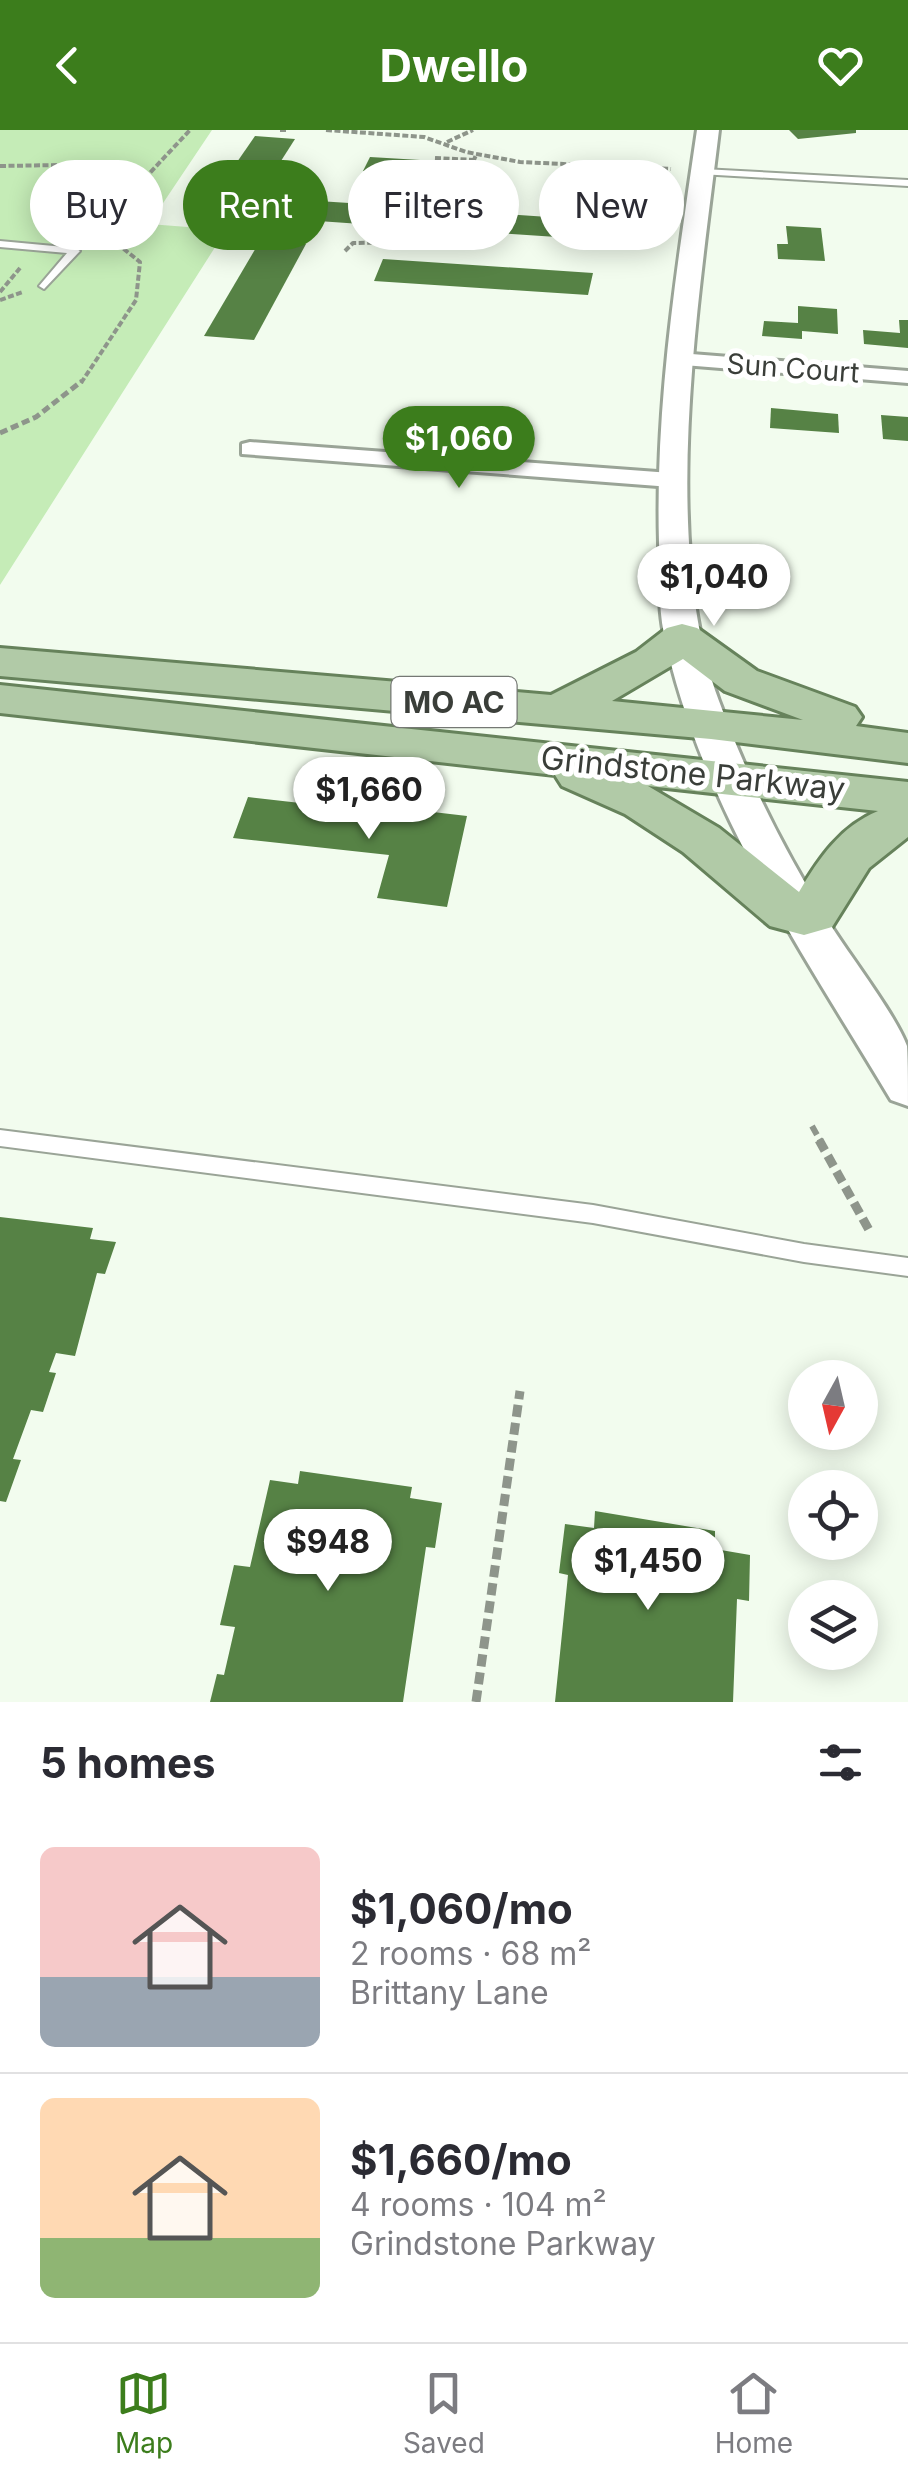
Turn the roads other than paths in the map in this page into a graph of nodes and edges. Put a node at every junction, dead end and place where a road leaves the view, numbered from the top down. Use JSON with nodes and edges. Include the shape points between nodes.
{"nodes":[{"id":1,"x":708,"y":130,"type":"edge"},
{"id":2,"x":703,"y":172,"type":"junction"},
{"id":3,"x":908,"y":183,"type":"edge"},
{"id":4,"x":0,"y":244,"type":"edge"},
{"id":5,"x":44,"y":286,"type":"dead end"},
{"id":6,"x":679,"y":360,"type":"junction"},
{"id":7,"x":908,"y":377,"type":"edge"},
{"id":8,"x":250,"y":449,"type":"dead end"},
{"id":9,"x":671,"y":480,"type":"junction"},
{"id":10,"x":682,"y":637,"type":"junction"},
{"id":11,"x":0,"y":662,"type":"edge"},
{"id":12,"x":0,"y":699,"type":"edge"},
{"id":13,"x":711,"y":724,"type":"junction"},
{"id":14,"x":556,"y":734,"type":"junction"},
{"id":15,"x":908,"y":736,"type":"edge"},
{"id":16,"x":908,"y":748,"type":"edge"},
{"id":17,"x":727,"y":776,"type":"junction"},
{"id":18,"x":908,"y":798,"type":"edge"},
{"id":19,"x":908,"y":819,"type":"edge"},
{"id":20,"x":804,"y":916,"type":"junction"},
{"id":21,"x":908,"y":1087,"type":"edge"},
{"id":22,"x":0,"y":1138,"type":"edge"},
{"id":23,"x":898,"y":1266,"type":"edge"}],
"edges":[{"from":1,"to":2,"type":"street"},
{"from":2,"to":3,"type":"lane"},
{"from":2,"to":6,"type":"street"},
{"from":4,"to":5,"type":"lane","via":[[75,251]]},
{"from":6,"to":7,"type":"street","name":"Sun Court"},
{"from":6,"to":9,"type":"street"},
{"from":8,"to":9,"type":"street"},
{"from":9,"to":10,"type":"street"},
{"from":10,"to":13,"type":"street"},
{"from":10,"to":14,"type":"main road"},
{"from":10,"to":15,"type":"main road","via":[[741,681],[778,698]]},
{"from":11,"to":14,"type":"main road","name":"Grindstone Parkway","number":"MO AC"},
{"from":12,"to":14,"type":"main road","name":"Grindstone Parkway","number":"MO AC"},
{"from":13,"to":14,"type":"main road","name":"Grindstone Parkway","number":"MO AC"},
{"from":13,"to":16,"type":"main road","name":"Grindstone Parkway","number":"MO AC"},
{"from":13,"to":17,"type":"street"},
{"from":14,"to":17,"type":"main road","name":"Grindstone Parkway","number":"MO AC"},
{"from":14,"to":20,"type":"main road","via":[[558,764],[642,802],[789,912]]},
{"from":17,"to":18,"type":"main road","name":"Grindstone Parkway","number":"MO AC"},
{"from":17,"to":20,"type":"street"},
{"from":19,"to":20,"type":"main road","via":[[861,842],[813,913]]},
{"from":20,"to":21,"type":"street"},
{"from":22,"to":23,"type":"lane","via":[[593,1214]]}]}
